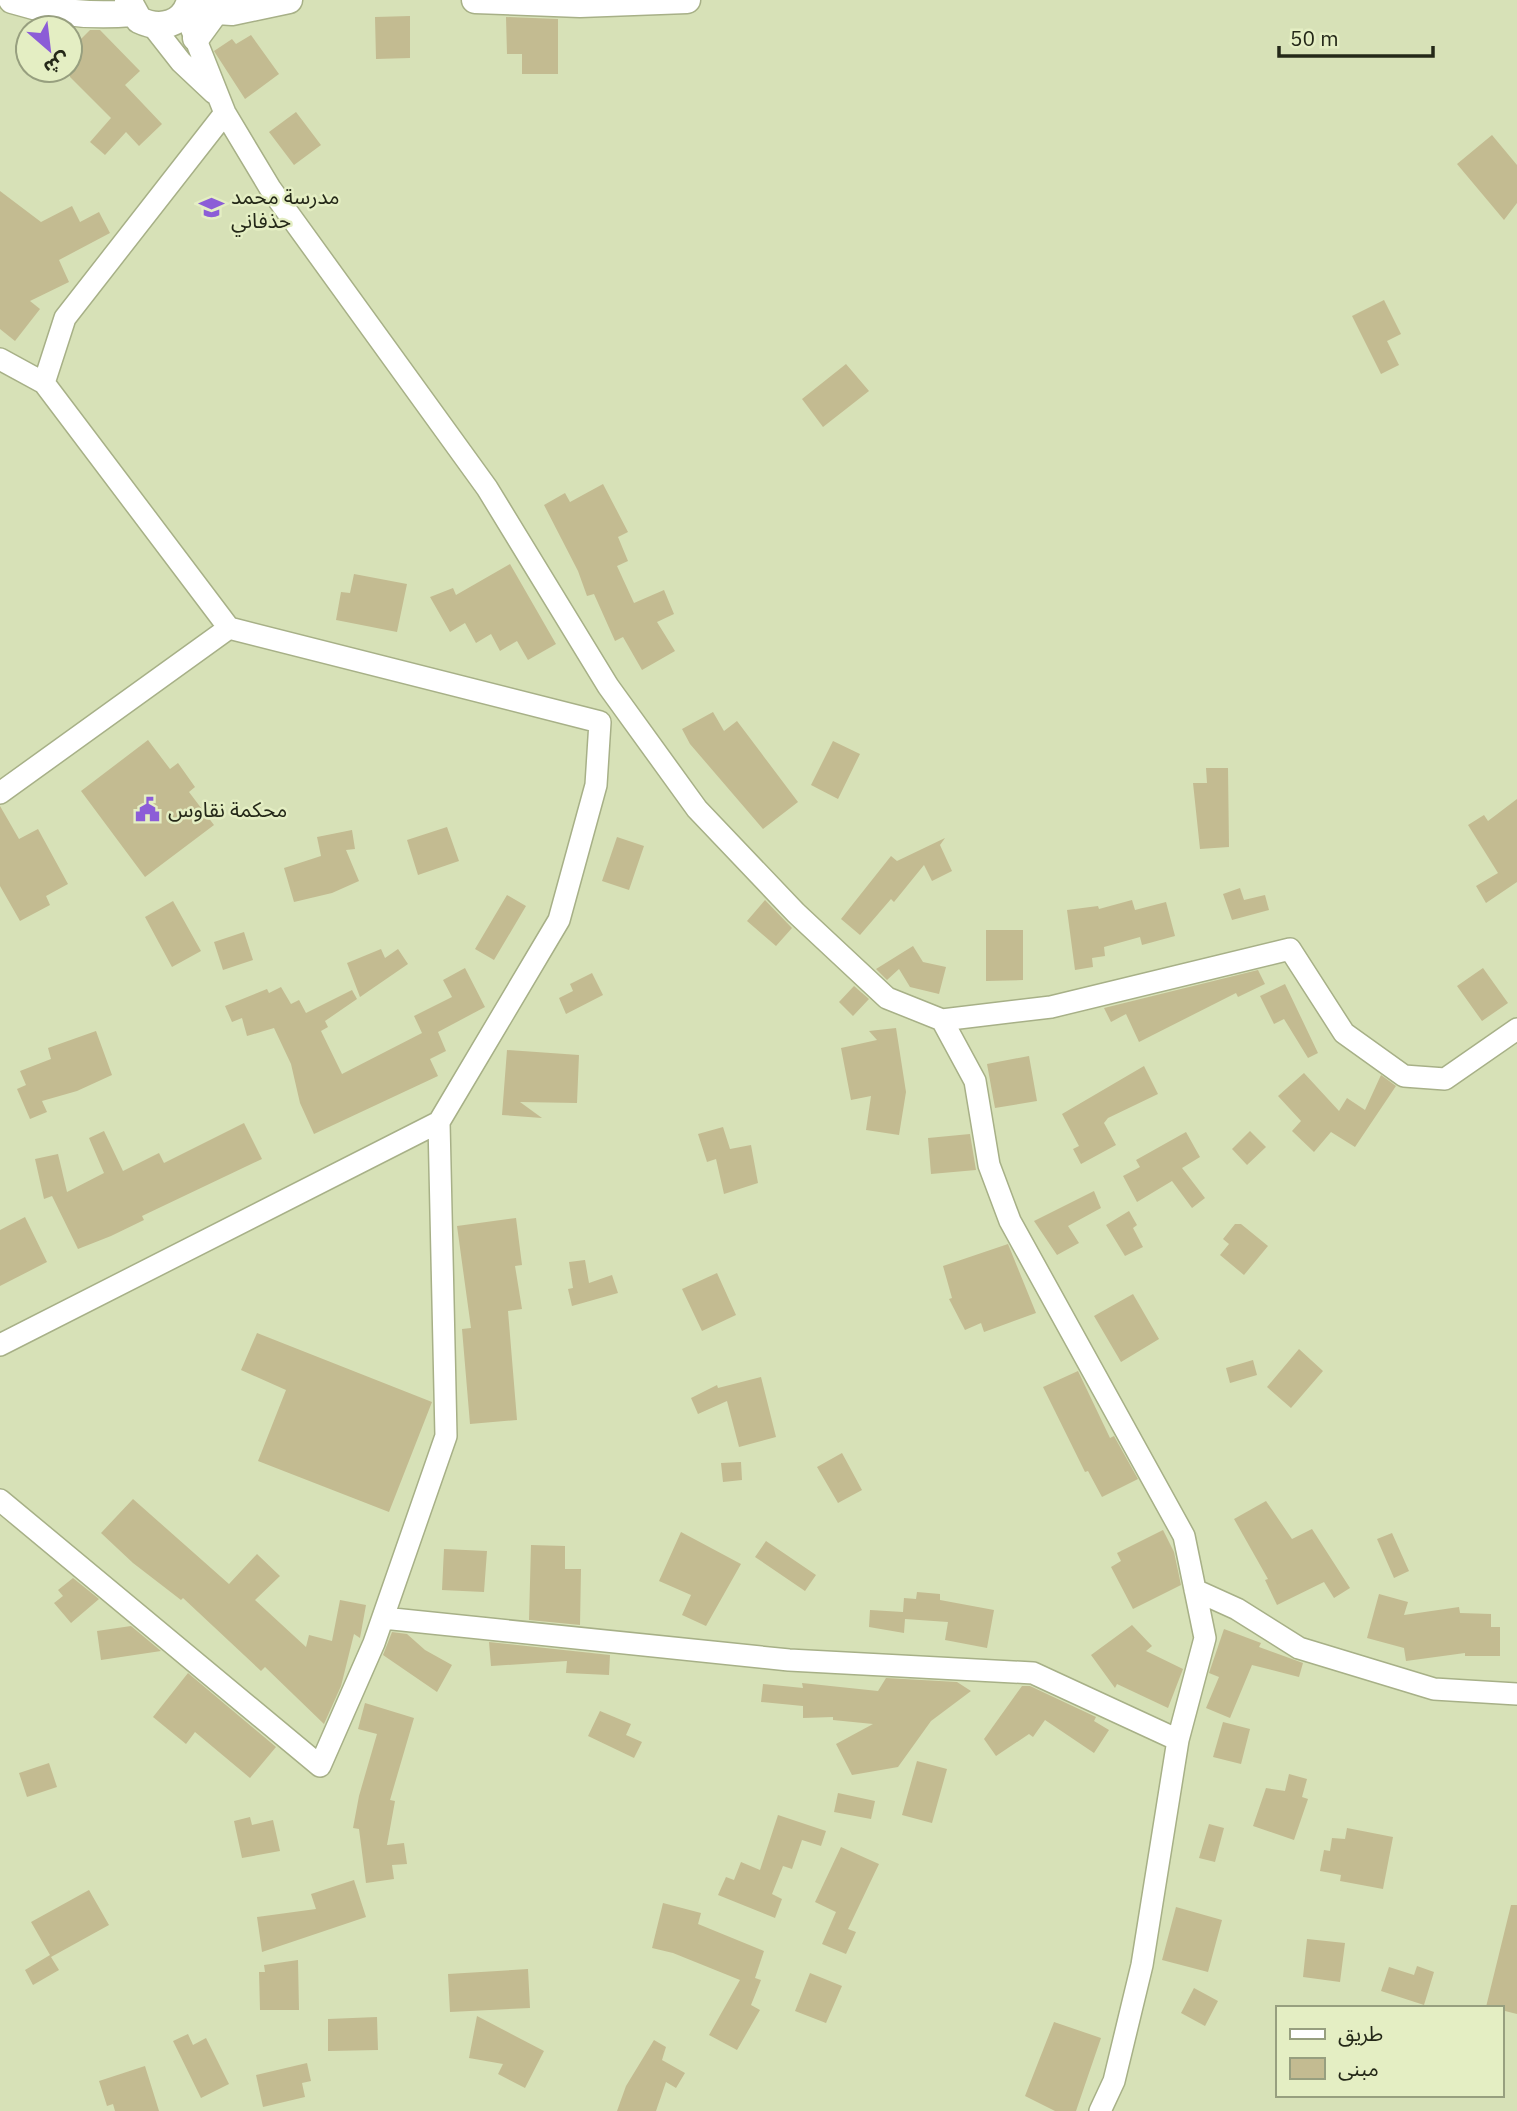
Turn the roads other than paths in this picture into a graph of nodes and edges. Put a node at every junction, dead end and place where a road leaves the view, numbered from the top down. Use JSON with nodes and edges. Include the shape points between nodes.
{"nodes":[{"id":1,"x":10,"y":0,"type":"edge"},
{"id":2,"x":289,"y":0,"type":"edge"},
{"id":3,"x":475,"y":0,"type":"edge"},
{"id":4,"x":687,"y":0,"type":"edge"},
{"id":5,"x":0,"y":1,"type":"edge"},
{"id":6,"x":187,"y":7,"type":"edge"},
{"id":7,"x":215,"y":12,"type":"junction"},
{"id":8,"x":137,"y":13,"type":"edge"},
{"id":9,"x":196,"y":37,"type":"junction"},
{"id":10,"x":220,"y":104,"type":"junction"},
{"id":11,"x":0,"y":359,"type":"edge"},
{"id":12,"x":44,"y":383,"type":"junction"},
{"id":13,"x":229,"y":628,"type":"junction"},
{"id":14,"x":608,"y":685,"type":"junction"},
{"id":15,"x":600,"y":722,"type":"junction"},
{"id":16,"x":0,"y":793,"type":"edge"},
{"id":17,"x":942,"y":1020,"type":"junction"},
{"id":18,"x":1517,"y":1028,"type":"edge"},
{"id":19,"x":439,"y":1122,"type":"junction"},
{"id":20,"x":0,"y":1345,"type":"edge"},
{"id":21,"x":0,"y":1500,"type":"edge"},
{"id":22,"x":1195,"y":1590,"type":"junction"},
{"id":23,"x":383,"y":1618,"type":"junction"},
{"id":24,"x":1517,"y":1695,"type":"edge"},
{"id":25,"x":1178,"y":1740,"type":"junction"},
{"id":26,"x":1100,"y":2111,"type":"edge"}],
"edges":[{"from":1,"to":5,"type":"street"},
{"from":1,"to":8,"type":"street","via":[[83,16]]},
{"from":2,"to":7,"type":"street","via":[[248,11]]},
{"from":3,"to":4,"type":"street","via":[[580,4]]},
{"from":6,"to":7,"type":"street"},
{"from":6,"to":8,"type":"street","via":[[168,25]]},
{"from":6,"to":9,"type":"street"},
{"from":7,"to":9,"type":"street"},
{"from":8,"to":10,"type":"street"},
{"from":9,"to":10,"type":"street"},
{"from":10,"to":12,"type":"street","via":[[65,318]]},
{"from":10,"to":14,"type":"street","via":[[270,188],[487,488]]},
{"from":11,"to":12,"type":"street"},
{"from":12,"to":13,"type":"street"},
{"from":13,"to":15,"type":"street"},
{"from":13,"to":16,"type":"street"},
{"from":14,"to":15,"type":"street"},
{"from":14,"to":17,"type":"street","via":[[697,809],[796,913],[887,998]]},
{"from":15,"to":19,"type":"street","via":[[596,785],[559,920]]},
{"from":17,"to":18,"type":"street","via":[[1051,1007],[1290,949],[1344,1033],[1404,1076],[1445,1079]]},
{"from":17,"to":22,"type":"street","via":[[975,1082],[989,1165],[1010,1222],[1184,1536]]},
{"from":19,"to":20,"type":"street"},
{"from":19,"to":23,"type":"street","via":[[446,1436]]},
{"from":21,"to":23,"type":"street","via":[[320,1766]]},
{"from":22,"to":24,"type":"street","via":[[1237,1609],[1299,1648],[1434,1689]]},
{"from":22,"to":25,"type":"street","via":[[1205,1638]]},
{"from":23,"to":25,"type":"street","via":[[789,1660],[1033,1674]]},
{"from":25,"to":26,"type":"street","via":[[1142,1965],[1114,2081]]}]}
